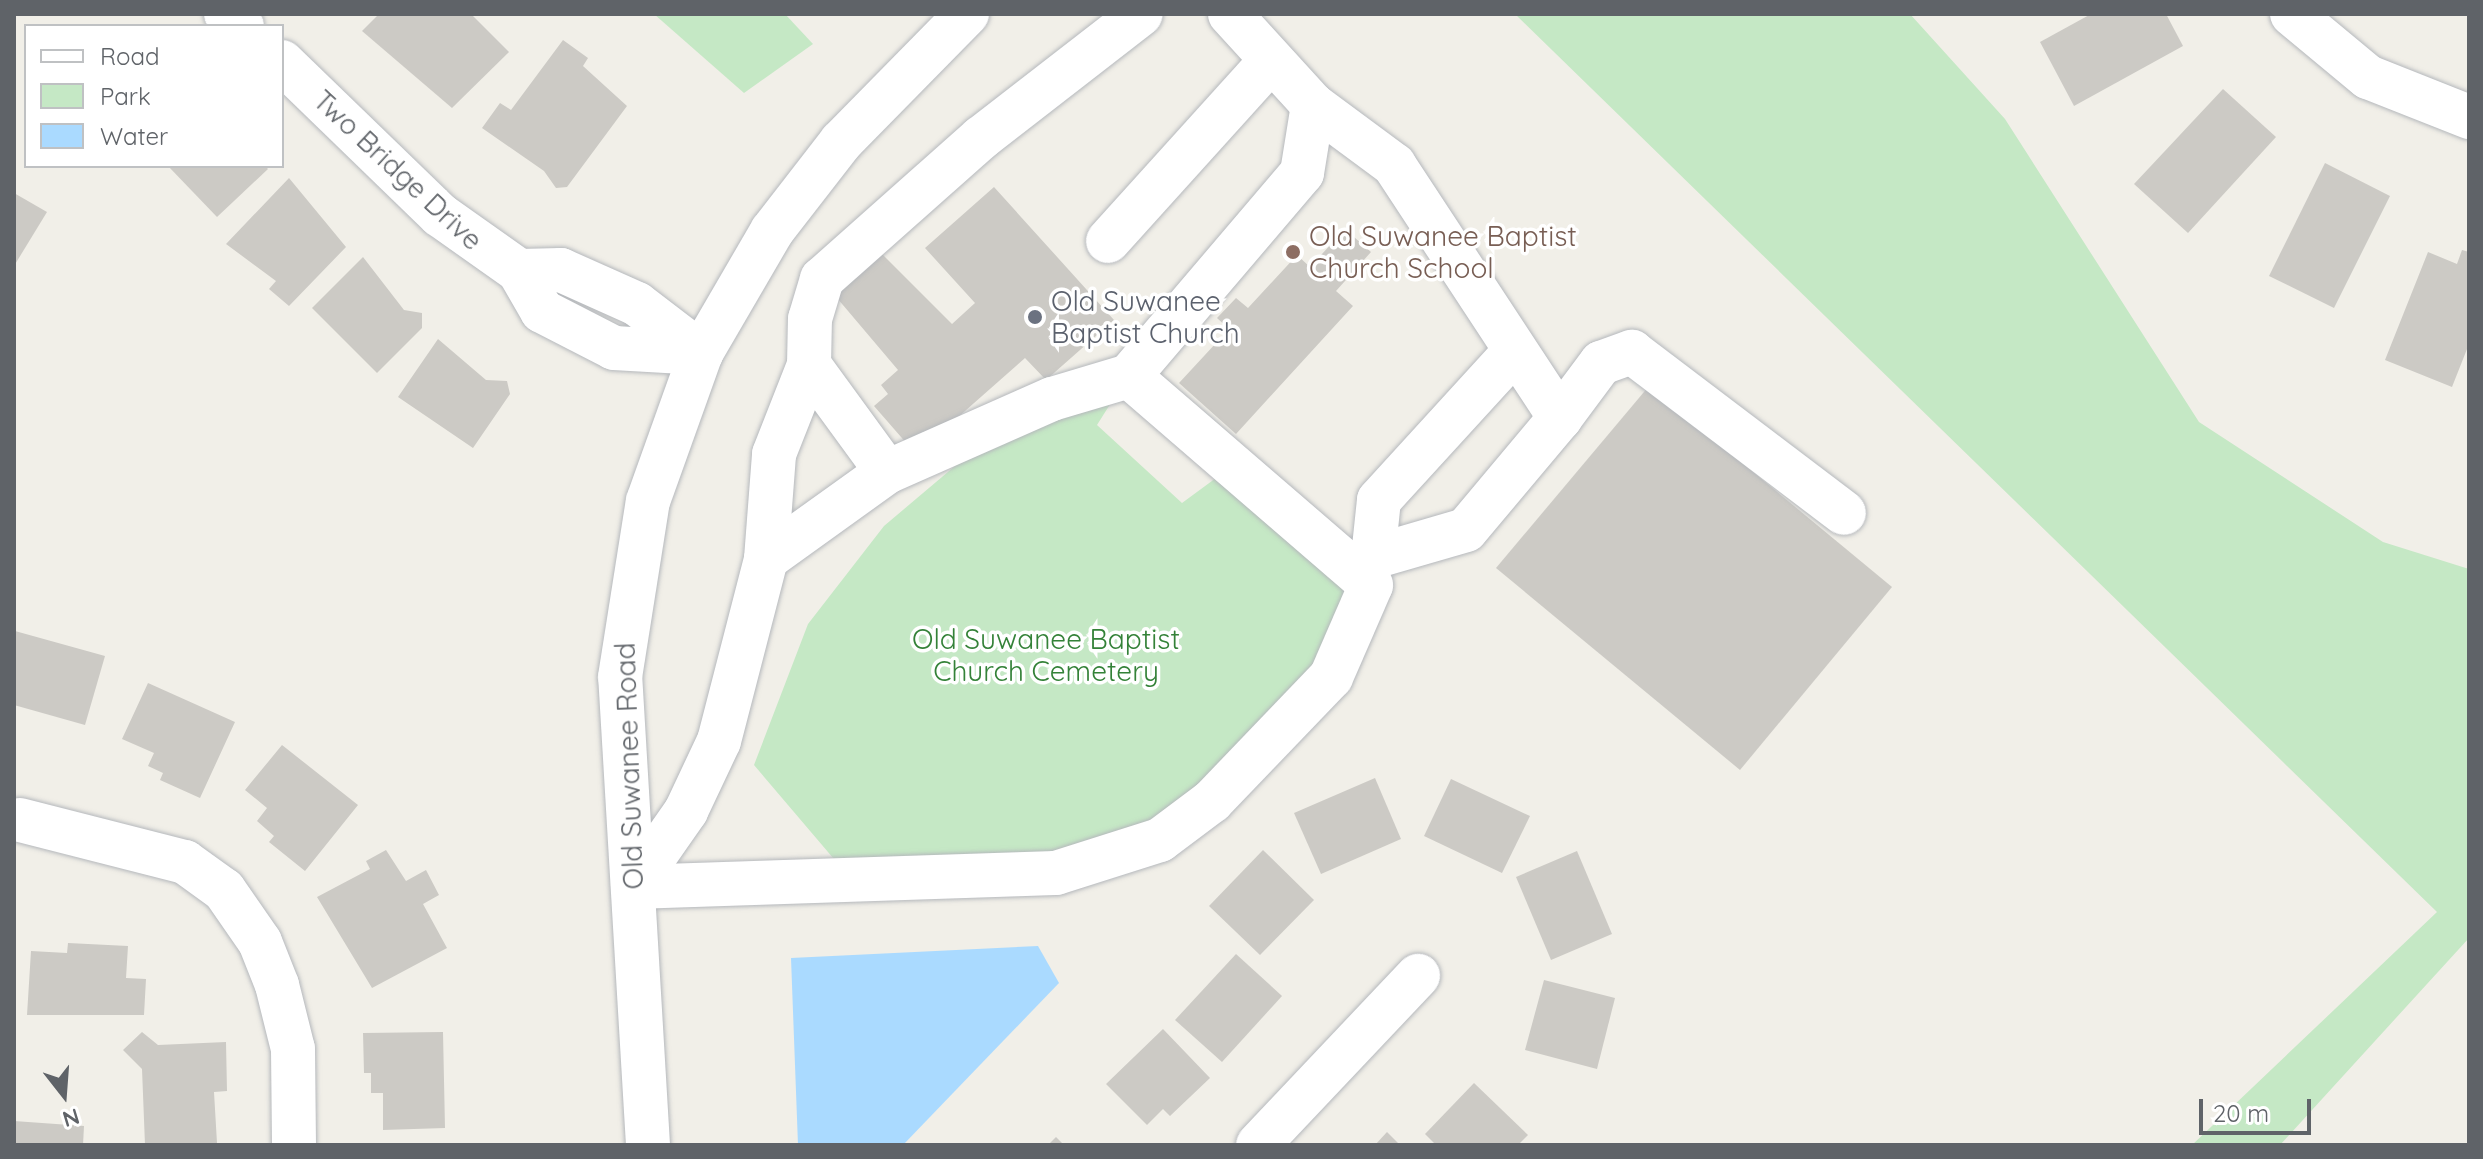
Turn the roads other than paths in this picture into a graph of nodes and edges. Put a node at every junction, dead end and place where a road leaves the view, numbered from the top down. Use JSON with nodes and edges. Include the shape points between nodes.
{"nodes":[{"id":1,"x":967,"y":14,"type":"edge"},
{"id":2,"x":1141,"y":14,"type":"edge"},
{"id":3,"x":1230,"y":14,"type":"edge"},
{"id":4,"x":2292,"y":14,"type":"edge"},
{"id":5,"x":1270,"y":62,"type":"junction"},
{"id":6,"x":284,"y":64,"type":"edge"},
{"id":7,"x":1313,"y":105,"type":"junction"},
{"id":8,"x":2469,"y":117,"type":"edge"},
{"id":9,"x":1108,"y":241,"type":"dead end"},
{"id":10,"x":701,"y":353,"type":"junction"},
{"id":11,"x":1513,"y":353,"type":"junction"},
{"id":12,"x":809,"y":365,"type":"junction"},
{"id":13,"x":1129,"y":376,"type":"junction"},
{"id":14,"x":1560,"y":418,"type":"junction"},
{"id":15,"x":887,"y":472,"type":"junction"},
{"id":16,"x":1844,"y":513,"type":"dead end"},
{"id":17,"x":766,"y":559,"type":"junction"},
{"id":18,"x":1365,"y":565,"type":"junction"},
{"id":19,"x":20,"y":820,"type":"dead end"},
{"id":20,"x":633,"y":887,"type":"junction"},
{"id":21,"x":1418,"y":976,"type":"dead end"},
{"id":22,"x":294,"y":1145,"type":"edge"},
{"id":23,"x":648,"y":1145,"type":"edge"},
{"id":24,"x":1258,"y":1145,"type":"edge"}],
"edges":[{"from":1,"to":10,"type":"street","name":"Old Suwanee Road","via":[[804,184]]},
{"from":2,"to":12,"type":"street","via":[[981,138],[822,279],[810,319]]},
{"from":3,"to":5,"type":"street"},
{"from":4,"to":8,"type":"street","via":[[2368,77]]},
{"from":5,"to":7,"type":"street"},
{"from":5,"to":9,"type":"street"},
{"from":6,"to":10,"type":"street","name":"Two Bridge Drive","via":[[440,215],[519,271],[561,270],[637,304]]},
{"from":7,"to":11,"type":"street","via":[[1394,165]]},
{"from":7,"to":13,"type":"street","via":[[1302,173]]},
{"from":10,"to":20,"type":"street","name":"Old Suwanee Road","via":[[664,444],[625,609],[620,677]]},
{"from":11,"to":14,"type":"street"},
{"from":11,"to":18,"type":"street","via":[[1379,500]]},
{"from":12,"to":15,"type":"street"},
{"from":12,"to":17,"type":"street","via":[[774,454]]},
{"from":13,"to":15,"type":"street","via":[[1052,399]]},
{"from":13,"to":18,"type":"street"},
{"from":14,"to":16,"type":"street","via":[[1601,363],[1632,352]]},
{"from":14,"to":18,"type":"street","via":[[1466,530]]},
{"from":15,"to":17,"type":"street"},
{"from":17,"to":20,"type":"street","via":[[719,741],[686,811]]},
{"from":18,"to":20,"type":"street","via":[[1371,585],[1331,677],[1212,801],[1160,840],[1056,873]]},
{"from":19,"to":22,"type":"street","via":[[185,862],[224,890],[260,942],[277,985],[293,1049]]},
{"from":20,"to":23,"type":"street","name":"Old Suwanee Road"},
{"from":21,"to":24,"type":"street"}]}
